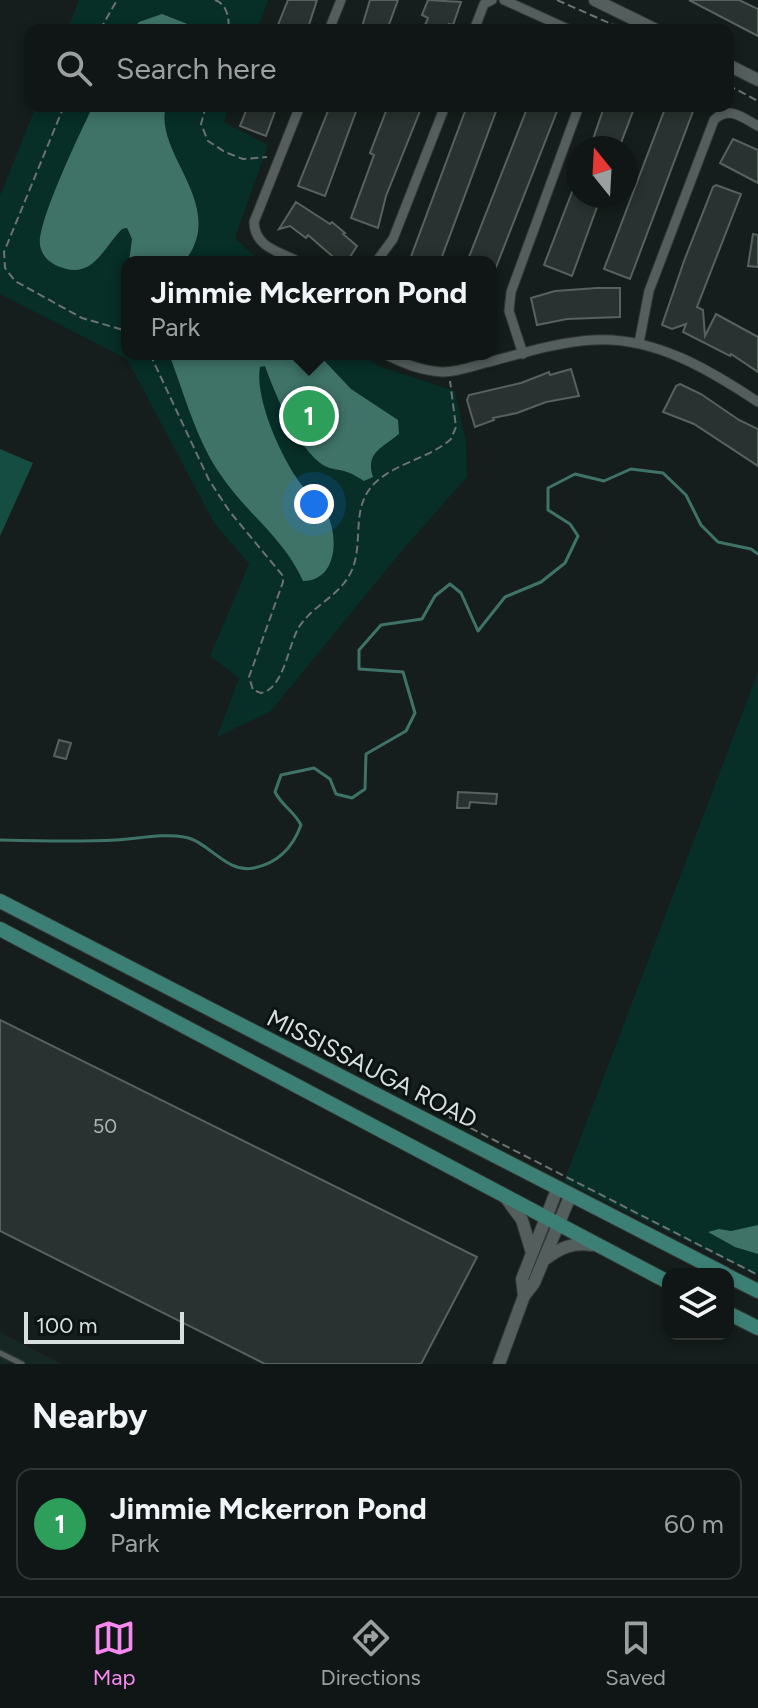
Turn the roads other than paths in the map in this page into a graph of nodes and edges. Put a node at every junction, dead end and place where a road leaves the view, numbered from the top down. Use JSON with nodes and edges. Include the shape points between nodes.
{"nodes":[{"id":1,"x":341,"y":0,"type":"edge"},
{"id":2,"x":492,"y":0,"type":"edge"},
{"id":3,"x":504,"y":0,"type":"edge"},
{"id":4,"x":595,"y":0,"type":"edge"},
{"id":5,"x":331,"y":24,"type":"edge"},
{"id":6,"x":476,"y":24,"type":"edge"},
{"id":7,"x":557,"y":24,"type":"edge"},
{"id":8,"x":644,"y":24,"type":"edge"},
{"id":9,"x":734,"y":68,"type":"edge"},
{"id":10,"x":758,"y":80,"type":"edge"},
{"id":11,"x":298,"y":112,"type":"edge"},
{"id":12,"x":443,"y":112,"type":"edge"},
{"id":13,"x":577,"y":112,"type":"edge"},
{"id":14,"x":758,"y":126,"type":"edge"},
{"id":15,"x":287,"y":256,"type":"edge"},
{"id":16,"x":380,"y":256,"type":"edge"},
{"id":17,"x":639,"y":343,"type":"junction"},
{"id":18,"x":523,"y":354,"type":"junction"},
{"id":19,"x":398,"y":360,"type":"edge"},
{"id":20,"x":758,"y":402,"type":"edge"},
{"id":21,"x":0,"y":901,"type":"edge"},
{"id":22,"x":0,"y":929,"type":"edge"},
{"id":23,"x":565,"y":1191,"type":"junction"},
{"id":24,"x":506,"y":1198,"type":"junction"},
{"id":25,"x":552,"y":1222,"type":"junction"},
{"id":26,"x":599,"y":1246,"type":"junction"},
{"id":27,"x":538,"y":1256,"type":"junction"},
{"id":28,"x":713,"y":1268,"type":"edge"},
{"id":29,"x":662,"y":1279,"type":"edge"},
{"id":30,"x":734,"y":1279,"type":"edge"},
{"id":31,"x":758,"y":1291,"type":"edge"},
{"id":32,"x":734,"y":1316,"type":"edge"},
{"id":33,"x":758,"y":1328,"type":"edge"},
{"id":34,"x":0,"y":1353,"type":"edge"},
{"id":35,"x":22,"y":1364,"type":"edge"},
{"id":36,"x":499,"y":1364,"type":"edge"}],
"edges":[{"from":1,"to":5,"type":"street"},
{"from":2,"to":6,"type":"street","via":[[484,4]]},
{"from":3,"to":7,"type":"street"},
{"from":4,"to":8,"type":"street"},
{"from":9,"to":10,"type":"street"},
{"from":11,"to":15,"type":"street","via":[[254,222],[262,243]]},
{"from":12,"to":16,"type":"street","via":[[393,239]]},
{"from":13,"to":18,"type":"street","via":[[511,292],[509,311]]},
{"from":14,"to":17,"type":"street","via":[[734,113],[714,120],[649,291]]},
{"from":17,"to":18,"type":"street","via":[[596,339]]},
{"from":17,"to":20,"type":"street","via":[[686,361]]},
{"from":18,"to":19,"type":"street","via":[[448,372]]},
{"from":21,"to":23,"type":"main road","name":"MISSISSAUGA ROAD"},
{"from":22,"to":24,"type":"main road","name":"MISSISSAUGA ROAD"},
{"from":23,"to":25,"type":"street"},
{"from":23,"to":28,"type":"main road","name":"MISSISSAUGA ROAD"},
{"from":24,"to":25,"type":"main road","name":"MISSISSAUGA ROAD"},
{"from":24,"to":27,"type":"street"},
{"from":25,"to":26,"type":"main road","name":"MISSISSAUGA ROAD"},
{"from":25,"to":27,"type":"street"},
{"from":26,"to":27,"type":"street","via":[[566,1245]]},
{"from":26,"to":29,"type":"main road","name":"MISSISSAUGA ROAD"},
{"from":27,"to":36,"type":"street","via":[[534,1283],[524,1296]]},
{"from":30,"to":31,"type":"main road","name":"MISSISSAUGA ROAD"},
{"from":32,"to":33,"type":"main road"},
{"from":34,"to":35,"type":"lane"}]}
